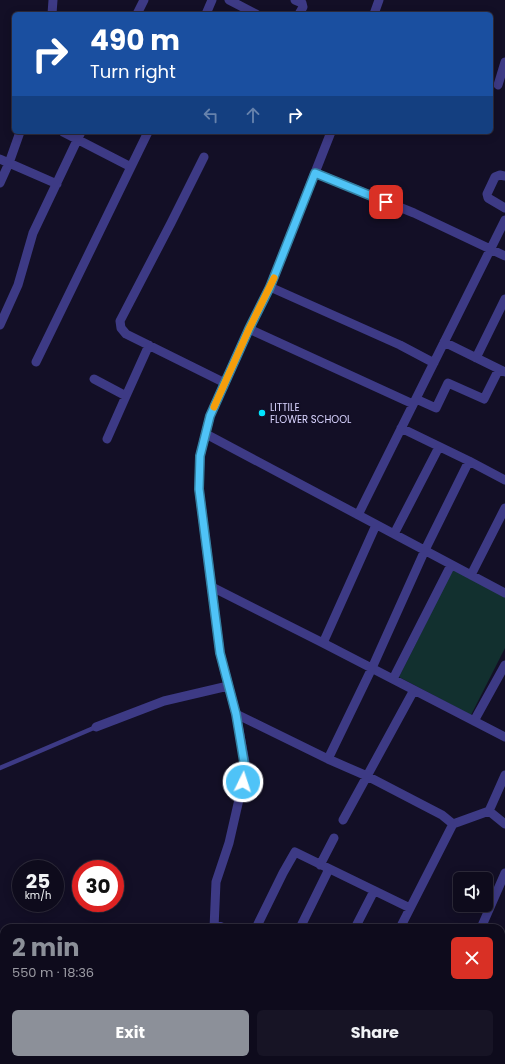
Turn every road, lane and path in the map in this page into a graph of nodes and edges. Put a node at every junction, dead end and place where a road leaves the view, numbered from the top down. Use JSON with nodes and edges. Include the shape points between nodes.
{"nodes":[{"id":1,"x":53,"y":0,"type":"edge"},
{"id":2,"x":144,"y":0,"type":"edge"},
{"id":3,"x":212,"y":0,"type":"edge"},
{"id":4,"x":229,"y":0,"type":"edge"},
{"id":5,"x":295,"y":0,"type":"edge"},
{"id":6,"x":379,"y":0,"type":"edge"},
{"id":7,"x":52,"y":12,"type":"edge"},
{"id":8,"x":138,"y":12,"type":"edge"},
{"id":9,"x":207,"y":12,"type":"edge"},
{"id":10,"x":252,"y":12,"type":"edge"},
{"id":11,"x":300,"y":12,"type":"edge"},
{"id":12,"x":375,"y":12,"type":"edge"},
{"id":13,"x":505,"y":62,"type":"edge"},
{"id":14,"x":498,"y":85,"type":"edge"},
{"id":15,"x":19,"y":134,"type":"edge"},
{"id":16,"x":147,"y":134,"type":"edge"},
{"id":17,"x":330,"y":134,"type":"edge"},
{"id":18,"x":79,"y":135,"type":"edge"},
{"id":19,"x":204,"y":157,"type":"dead end"},
{"id":20,"x":0,"y":159,"type":"edge"},
{"id":21,"x":9,"y":163,"type":"junction"},
{"id":22,"x":131,"y":167,"type":"junction"},
{"id":23,"x":315,"y":173,"type":"junction"},
{"id":24,"x":505,"y":176,"type":"edge"},
{"id":25,"x":0,"y":183,"type":"edge"},
{"id":26,"x":57,"y":184,"type":"junction"},
{"id":27,"x":505,"y":208,"type":"edge"},
{"id":28,"x":505,"y":220,"type":"edge"},
{"id":29,"x":491,"y":249,"type":"junction"},
{"id":30,"x":505,"y":256,"type":"edge"},
{"id":31,"x":270,"y":287,"type":"junction"},
{"id":32,"x":505,"y":298,"type":"edge"},
{"id":33,"x":0,"y":325,"type":"edge"},
{"id":34,"x":249,"y":329,"type":"junction"},
{"id":35,"x":444,"y":342,"type":"junction"},
{"id":36,"x":149,"y":346,"type":"junction"},
{"id":37,"x":476,"y":358,"type":"junction"},
{"id":38,"x":36,"y":362,"type":"dead end"},
{"id":39,"x":434,"y":363,"type":"junction"},
{"id":40,"x":502,"y":371,"type":"edge"},
{"id":41,"x":94,"y":378,"type":"dead end"},
{"id":42,"x":225,"y":382,"type":"junction"},
{"id":43,"x":126,"y":396,"type":"junction"},
{"id":44,"x":415,"y":402,"type":"junction"},
{"id":45,"x":401,"y":428,"type":"junction"},
{"id":46,"x":206,"y":434,"type":"junction"},
{"id":47,"x":107,"y":439,"type":"dead end"},
{"id":48,"x":439,"y":446,"type":"junction"},
{"id":49,"x":469,"y":461,"type":"junction"},
{"id":50,"x":505,"y":480,"type":"edge"},
{"id":51,"x":505,"y":508,"type":"edge"},
{"id":52,"x":358,"y":515,"type":"junction"},
{"id":53,"x":376,"y":525,"type":"junction"},
{"id":54,"x":394,"y":534,"type":"junction"},
{"id":55,"x":425,"y":550,"type":"junction"},
{"id":56,"x":451,"y":565,"type":"junction"},
{"id":57,"x":471,"y":575,"type":"junction"},
{"id":58,"x":212,"y":587,"type":"junction"},
{"id":59,"x":505,"y":593,"type":"edge"},
{"id":60,"x":323,"y":643,"type":"junction"},
{"id":61,"x":505,"y":665,"type":"edge"},
{"id":62,"x":372,"y":668,"type":"junction"},
{"id":63,"x":393,"y":679,"type":"junction"},
{"id":64,"x":228,"y":686,"type":"junction"},
{"id":65,"x":414,"y":690,"type":"junction"},
{"id":66,"x":236,"y":714,"type":"junction"},
{"id":67,"x":474,"y":721,"type":"junction"},
{"id":68,"x":96,"y":727,"type":"joint"},
{"id":69,"x":505,"y":737,"type":"edge"},
{"id":70,"x":328,"y":759,"type":"junction"},
{"id":71,"x":0,"y":768,"type":"edge"},
{"id":72,"x":505,"y":775,"type":"edge"},
{"id":73,"x":367,"y":776,"type":"junction"},
{"id":74,"x":489,"y":811,"type":"junction"},
{"id":75,"x":343,"y":820,"type":"dead end"},
{"id":76,"x":453,"y":824,"type":"junction"},
{"id":77,"x":505,"y":824,"type":"edge"},
{"id":78,"x":334,"y":838,"type":"dead end"},
{"id":79,"x":320,"y":865,"type":"junction"},
{"id":80,"x":329,"y":869,"type":"junction"},
{"id":81,"x":505,"y":873,"type":"edge"},
{"id":82,"x":374,"y":891,"type":"junction"},
{"id":83,"x":410,"y":908,"type":"junction"},
{"id":84,"x":214,"y":924,"type":"edge"},
{"id":85,"x":258,"y":924,"type":"edge"},
{"id":86,"x":302,"y":924,"type":"edge"},
{"id":87,"x":357,"y":924,"type":"edge"},
{"id":88,"x":402,"y":924,"type":"edge"},
{"id":89,"x":483,"y":924,"type":"edge"}],
"edges":[{"from":1,"to":7,"type":"street"},
{"from":2,"to":8,"type":"street"},
{"from":3,"to":9,"type":"street"},
{"from":4,"to":10,"type":"street"},
{"from":5,"to":11,"type":"street","via":[[302,3]]},
{"from":6,"to":12,"type":"street"},
{"from":13,"to":14,"type":"street"},
{"from":15,"to":21,"type":"street"},
{"from":16,"to":22,"type":"street"},
{"from":17,"to":23,"type":"street"},
{"from":18,"to":22,"type":"street"},
{"from":18,"to":26,"type":"street"},
{"from":19,"to":36,"type":"street","via":[[120,321],[121,328],[126,334]]},
{"from":20,"to":21,"type":"street"},
{"from":21,"to":25,"type":"street"},
{"from":21,"to":26,"type":"street"},
{"from":22,"to":38,"type":"street"},
{"from":23,"to":29,"type":"street"},
{"from":23,"to":31,"type":"street"},
{"from":24,"to":27,"type":"street","via":[[495,177],[486,194],[488,198]]},
{"from":26,"to":33,"type":"street","via":[[33,233],[18,285]]},
{"from":28,"to":29,"type":"street"},
{"from":29,"to":30,"type":"street"},
{"from":29,"to":35,"type":"street"},
{"from":31,"to":34,"type":"street"},
{"from":31,"to":39,"type":"street","via":[[400,345]]},
{"from":32,"to":37,"type":"street"},
{"from":34,"to":42,"type":"street"},
{"from":34,"to":44,"type":"street"},
{"from":35,"to":37,"type":"street"},
{"from":35,"to":39,"type":"street"},
{"from":36,"to":42,"type":"street"},
{"from":36,"to":43,"type":"street"},
{"from":37,"to":40,"type":"street"},
{"from":39,"to":44,"type":"street"},
{"from":40,"to":44,"type":"street","via":[[484,399],[448,383],[436,408]]},
{"from":41,"to":43,"type":"street"},
{"from":42,"to":46,"type":"street","via":[[210,416]]},
{"from":43,"to":47,"type":"street"},
{"from":44,"to":45,"type":"street"},
{"from":45,"to":48,"type":"street"},
{"from":45,"to":52,"type":"street"},
{"from":46,"to":52,"type":"street"},
{"from":46,"to":58,"type":"street","via":[[200,456],[199,489]]},
{"from":48,"to":49,"type":"street"},
{"from":48,"to":54,"type":"street"},
{"from":49,"to":50,"type":"street"},
{"from":49,"to":55,"type":"street"},
{"from":51,"to":57,"type":"street"},
{"from":52,"to":53,"type":"street"},
{"from":53,"to":54,"type":"street"},
{"from":53,"to":60,"type":"street"},
{"from":54,"to":55,"type":"street"},
{"from":55,"to":56,"type":"street"},
{"from":55,"to":62,"type":"street"},
{"from":56,"to":57,"type":"street"},
{"from":56,"to":63,"type":"street"},
{"from":57,"to":59,"type":"street"},
{"from":58,"to":60,"type":"street"},
{"from":58,"to":64,"type":"street","via":[[220,653]]},
{"from":60,"to":62,"type":"street"},
{"from":61,"to":67,"type":"street"},
{"from":62,"to":63,"type":"street"},
{"from":62,"to":70,"type":"street"},
{"from":63,"to":65,"type":"street"},
{"from":64,"to":66,"type":"street"},
{"from":64,"to":68,"type":"street","via":[[164,701]]},
{"from":65,"to":67,"type":"street"},
{"from":65,"to":73,"type":"street"},
{"from":66,"to":70,"type":"street"},
{"from":66,"to":84,"type":"street","via":[[244,762],[243,782],[229,843],[216,882]]},
{"from":67,"to":69,"type":"street"},
{"from":68,"to":71,"type":"lane"},
{"from":70,"to":73,"type":"street"},
{"from":72,"to":74,"type":"street"},
{"from":73,"to":75,"type":"street"},
{"from":73,"to":76,"type":"street","via":[[442,815]]},
{"from":74,"to":76,"type":"street"},
{"from":74,"to":77,"type":"street"},
{"from":76,"to":83,"type":"street"},
{"from":78,"to":79,"type":"street"},
{"from":79,"to":80,"type":"street"},
{"from":79,"to":85,"type":"street","via":[[295,852]]},
{"from":80,"to":82,"type":"street"},
{"from":80,"to":86,"type":"street"},
{"from":81,"to":89,"type":"street"},
{"from":82,"to":83,"type":"street"},
{"from":82,"to":87,"type":"street"},
{"from":83,"to":88,"type":"street"}]}
